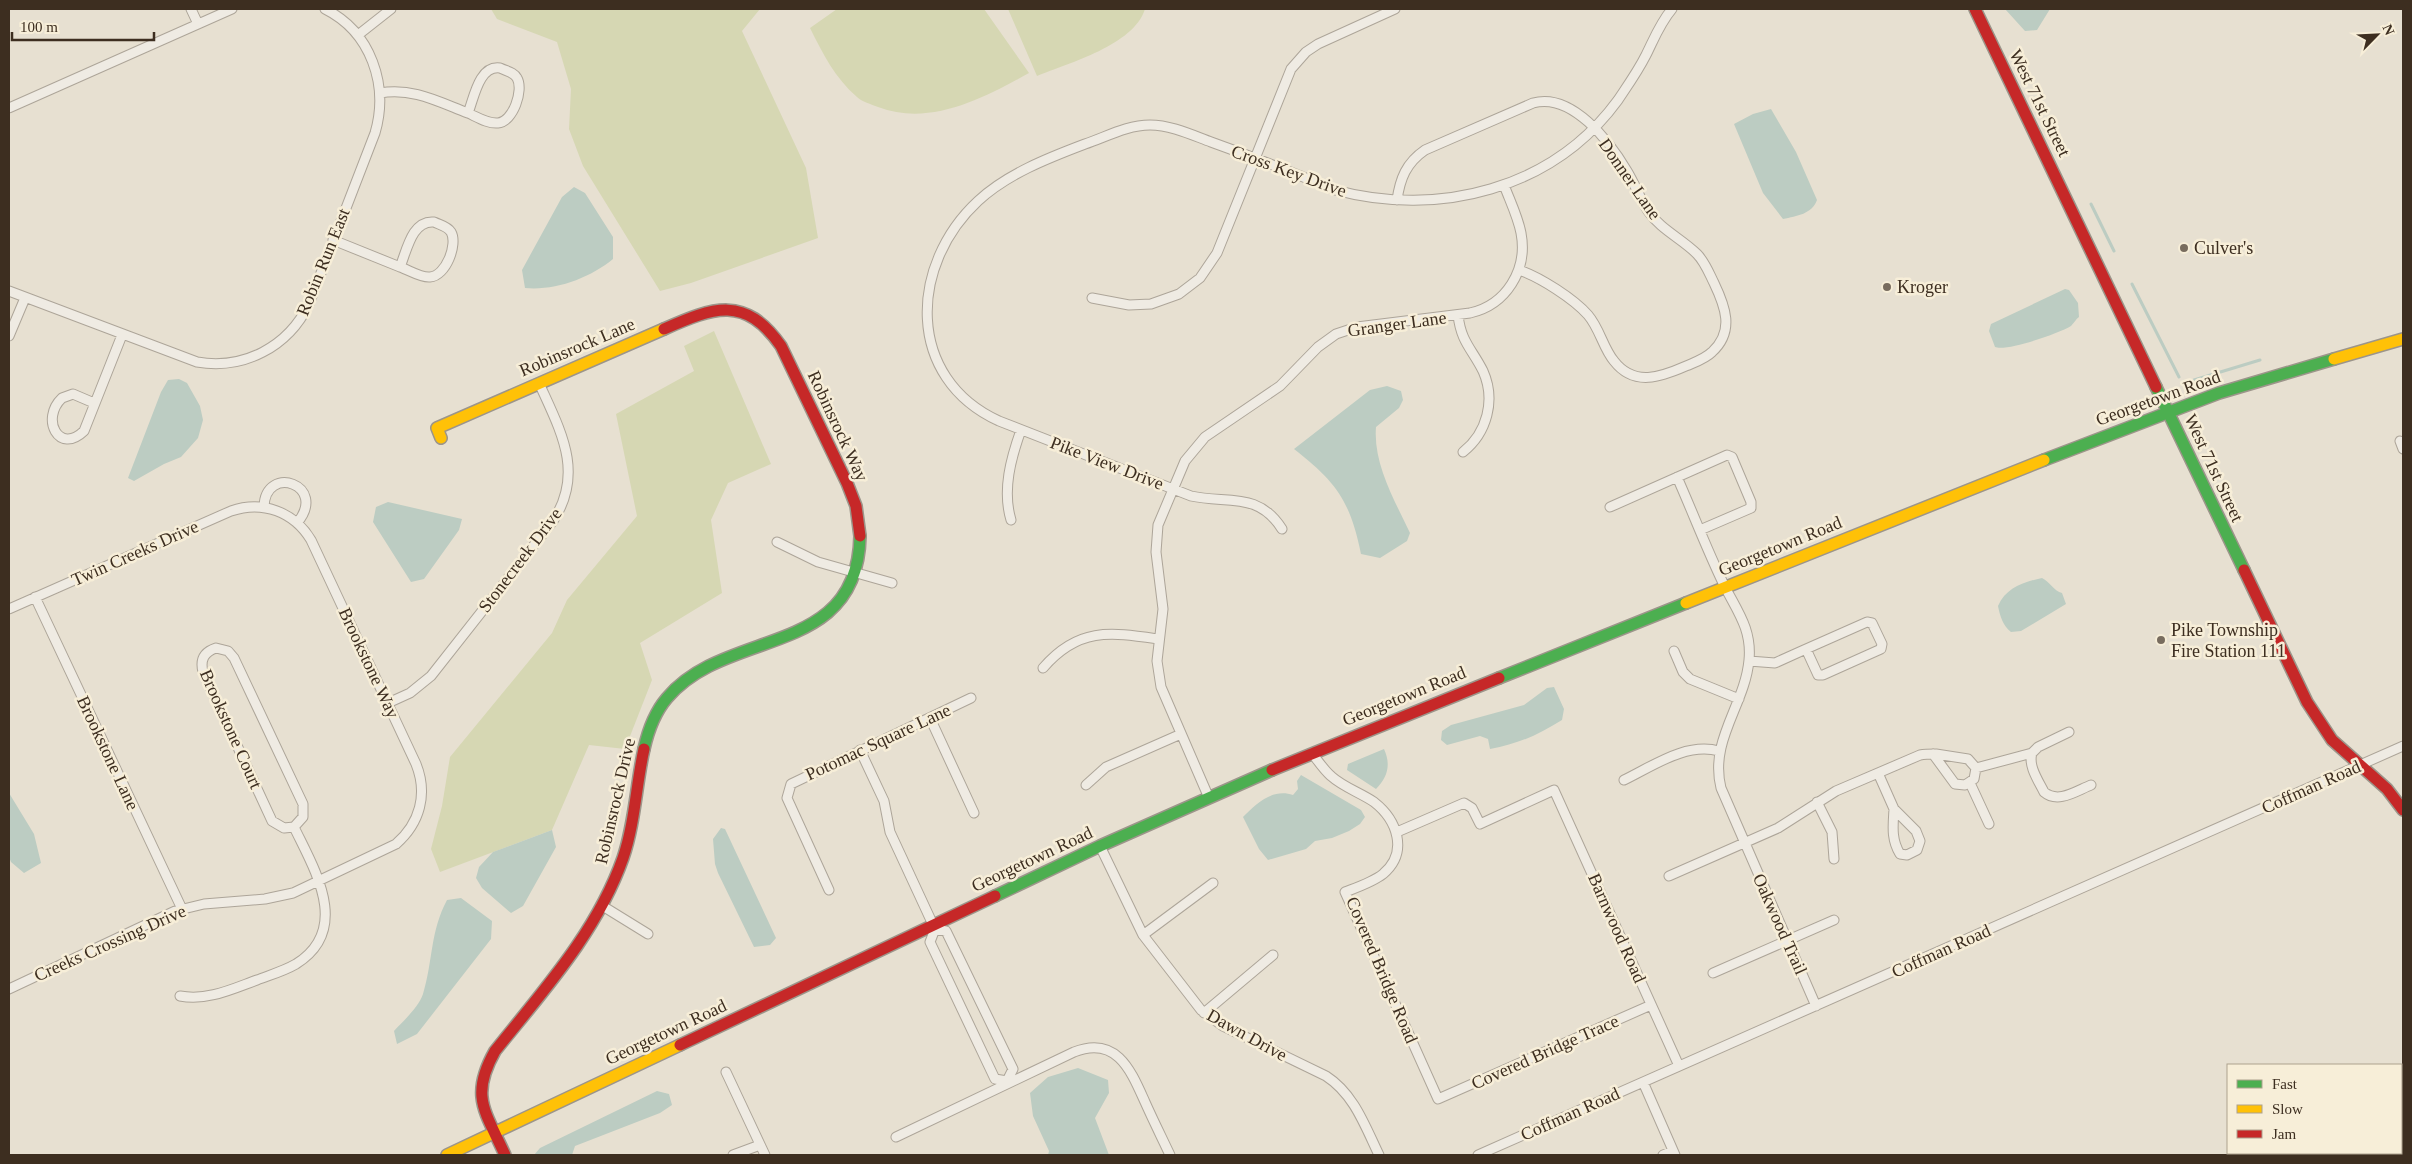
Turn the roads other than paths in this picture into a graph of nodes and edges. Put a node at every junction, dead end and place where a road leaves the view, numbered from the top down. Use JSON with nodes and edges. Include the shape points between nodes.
{"nodes":[{"id":1,"x":191,"y":9,"type":"edge"},
{"id":2,"x":232,"y":9,"type":"edge"},
{"id":3,"x":325,"y":9,"type":"edge"},
{"id":4,"x":391,"y":9,"type":"edge"},
{"id":5,"x":1396,"y":9,"type":"edge"},
{"id":6,"x":1672,"y":9,"type":"edge"},
{"id":7,"x":1975,"y":9,"type":"edge"},
{"id":8,"x":198,"y":24,"type":"junction"},
{"id":9,"x":358,"y":35,"type":"junction"},
{"id":10,"x":380,"y":93,"type":"junction"},
{"id":11,"x":9,"y":108,"type":"edge"},
{"id":12,"x":468,"y":113,"type":"junction"},
{"id":13,"x":1592,"y":128,"type":"junction"},
{"id":14,"x":1254,"y":158,"type":"junction"},
{"id":15,"x":1504,"y":185,"type":"junction"},
{"id":16,"x":1398,"y":200,"type":"junction"},
{"id":17,"x":333,"y":240,"type":"junction"},
{"id":18,"x":400,"y":266,"type":"junction"},
{"id":19,"x":1519,"y":270,"type":"junction"},
{"id":20,"x":9,"y":291,"type":"edge"},
{"id":21,"x":25,"y":298,"type":"junction"},
{"id":22,"x":1092,"y":298,"type":"dead end"},
{"id":23,"x":743,"y":312,"type":"joint"},
{"id":24,"x":1458,"y":315,"type":"junction"},
{"id":25,"x":927,"y":323,"type":"joint"},
{"id":26,"x":122,"y":335,"type":"junction"},
{"id":27,"x":9,"y":336,"type":"edge"},
{"id":28,"x":2403,"y":339,"type":"edge"},
{"id":29,"x":539,"y":383,"type":"junction"},
{"id":30,"x":94,"y":403,"type":"junction"},
{"id":31,"x":2168,"y":411,"type":"junction"},
{"id":32,"x":1021,"y":430,"type":"junction"},
{"id":33,"x":441,"y":438,"type":"dead end"},
{"id":34,"x":1463,"y":452,"type":"dead end"},
{"id":35,"x":1677,"y":477,"type":"junction"},
{"id":36,"x":1175,"y":489,"type":"junction"},
{"id":37,"x":264,"y":507,"type":"junction"},
{"id":38,"x":1610,"y":507,"type":"dead end"},
{"id":39,"x":282,"y":513,"type":"joint"},
{"id":40,"x":1011,"y":520,"type":"dead end"},
{"id":41,"x":297,"y":523,"type":"junction"},
{"id":42,"x":1282,"y":529,"type":"dead end"},
{"id":43,"x":1700,"y":530,"type":"junction"},
{"id":44,"x":777,"y":542,"type":"dead end"},
{"id":45,"x":853,"y":573,"type":"junction"},
{"id":46,"x":892,"y":583,"type":"dead end"},
{"id":47,"x":1725,"y":587,"type":"junction"},
{"id":48,"x":35,"y":597,"type":"junction"},
{"id":49,"x":9,"y":609,"type":"edge"},
{"id":50,"x":1158,"y":639,"type":"junction"},
{"id":51,"x":1806,"y":649,"type":"junction"},
{"id":52,"x":1674,"y":651,"type":"dead end"},
{"id":53,"x":1749,"y":662,"type":"junction"},
{"id":54,"x":1042,"y":668,"type":"dead end"},
{"id":55,"x":971,"y":698,"type":"dead end"},
{"id":56,"x":1739,"y":699,"type":"junction"},
{"id":57,"x":388,"y":703,"type":"junction"},
{"id":58,"x":930,"y":718,"type":"junction"},
{"id":59,"x":2069,"y":732,"type":"dead end"},
{"id":60,"x":1181,"y":734,"type":"junction"},
{"id":61,"x":2403,"y":746,"type":"edge"},
{"id":62,"x":860,"y":750,"type":"junction"},
{"id":63,"x":1719,"y":751,"type":"junction"},
{"id":64,"x":1312,"y":753,"type":"junction"},
{"id":65,"x":2032,"y":753,"type":"junction"},
{"id":66,"x":1933,"y":754,"type":"junction"},
{"id":67,"x":2360,"y":766,"type":"junction"},
{"id":68,"x":1976,"y":768,"type":"junction"},
{"id":69,"x":1878,"y":773,"type":"junction"},
{"id":70,"x":1624,"y":780,"type":"dead end"},
{"id":71,"x":1970,"y":783,"type":"junction"},
{"id":72,"x":1086,"y":785,"type":"dead end"},
{"id":73,"x":2091,"y":785,"type":"dead end"},
{"id":74,"x":1208,"y":798,"type":"junction"},
{"id":75,"x":1817,"y":802,"type":"junction"},
{"id":76,"x":420,"y":808,"type":"joint"},
{"id":77,"x":1894,"y":809,"type":"junction"},
{"id":78,"x":2403,"y":810,"type":"edge"},
{"id":79,"x":974,"y":813,"type":"dead end"},
{"id":80,"x":1989,"y":824,"type":"dead end"},
{"id":81,"x":294,"y":826,"type":"junction"},
{"id":82,"x":1397,"y":832,"type":"junction"},
{"id":83,"x":1744,"y":843,"type":"junction"},
{"id":84,"x":1100,"y":846,"type":"junction"},
{"id":85,"x":1834,"y":859,"type":"dead end"},
{"id":86,"x":1669,"y":876,"type":"dead end"},
{"id":87,"x":320,"y":881,"type":"junction"},
{"id":88,"x":1213,"y":883,"type":"dead end"},
{"id":89,"x":829,"y":890,"type":"dead end"},
{"id":90,"x":601,"y":906,"type":"junction"},
{"id":91,"x":182,"y":909,"type":"junction"},
{"id":92,"x":1834,"y":920,"type":"dead end"},
{"id":93,"x":934,"y":928,"type":"junction"},
{"id":94,"x":648,"y":934,"type":"dead end"},
{"id":95,"x":1143,"y":935,"type":"junction"},
{"id":96,"x":1787,"y":941,"type":"junction"},
{"id":97,"x":1273,"y":955,"type":"dead end"},
{"id":98,"x":1713,"y":973,"type":"dead end"},
{"id":99,"x":9,"y":988,"type":"edge"},
{"id":100,"x":180,"y":996,"type":"dead end"},
{"id":101,"x":1651,"y":1005,"type":"junction"},
{"id":102,"x":1816,"y":1006,"type":"junction"},
{"id":103,"x":1204,"y":1013,"type":"junction"},
{"id":104,"x":1678,"y":1066,"type":"junction"},
{"id":105,"x":726,"y":1072,"type":"dead end"},
{"id":106,"x":1007,"y":1082,"type":"junction"},
{"id":107,"x":1643,"y":1082,"type":"junction"},
{"id":108,"x":1438,"y":1099,"type":"joint"},
{"id":109,"x":496,"y":1132,"type":"junction"},
{"id":110,"x":896,"y":1137,"type":"dead end"},
{"id":111,"x":760,"y":1145,"type":"junction"},
{"id":112,"x":1674,"y":1153,"type":"edge"},
{"id":113,"x":447,"y":1155,"type":"edge"},
{"id":114,"x":505,"y":1155,"type":"edge"},
{"id":115,"x":733,"y":1155,"type":"edge"},
{"id":116,"x":765,"y":1155,"type":"edge"},
{"id":117,"x":1170,"y":1155,"type":"edge"},
{"id":118,"x":1379,"y":1155,"type":"edge"},
{"id":119,"x":1478,"y":1155,"type":"edge"},
{"id":120,"x":1663,"y":1155,"type":"edge"}],
"edges":[{"from":1,"to":8,"type":"street"},
{"from":2,"to":8,"type":"street"},
{"from":3,"to":9,"type":"street","name":"Robin Run East","via":[[346,22]]},
{"from":4,"to":9,"type":"street"},
{"from":5,"to":14,"type":"street","via":[[1321,42],[1300,58],[1284,81]]},
{"from":6,"to":13,"type":"street","name":"Cross Key Drive","via":[[1627,87]]},
{"from":7,"to":31,"type":"main road","name":"West 71st Street"},
{"from":8,"to":11,"type":"street"},
{"from":9,"to":10,"type":"street","name":"Robin Run East","via":[[374,62]]},
{"from":10,"to":12,"type":"street","via":[[411,92]]},
{"from":10,"to":17,"type":"street","name":"Robin Run East","via":[[375,133]]},
{"from":12,"to":12,"type":"street","via":[[492,123],[505,121],[519,91],[518,78],[500,68],[488,70]]},
{"from":13,"to":15,"type":"street","name":"Cross Key Drive","via":[[1550,162]]},
{"from":13,"to":16,"type":"street","name":"Donner Lane","via":[[1564,104],[1551,101],[1533,103],[1421,153],[1403,174]]},
{"from":13,"to":19,"type":"street","name":"Donner Lane","via":[[1618,157],[1653,217],[1704,263],[1727,318],[1726,330],[1718,346],[1705,357],[1684,367],[1653,378],[1635,376],[1623,370],[1611,357],[1588,315],[1542,281]]},
{"from":14,"to":16,"type":"street","name":"Cross Key Drive","via":[[1335,190]]},
{"from":14,"to":22,"type":"street","via":[[1217,253],[1197,281],[1179,294],[1151,304],[1129,305]]},
{"from":14,"to":25,"type":"street","name":"Cross Key Drive","via":[[1172,128],[1145,125],[1127,128],[1078,147],[1012,177],[977,202],[950,236],[932,281]]},
{"from":15,"to":16,"type":"street","name":"Cross Key Drive","via":[[1456,198]]},
{"from":15,"to":19,"type":"street","name":"Granger Lane","via":[[1521,235]]},
{"from":17,"to":18,"type":"street"},
{"from":17,"to":26,"type":"street","name":"Robin Run East","via":[[303,316],[283,339],[261,354],[236,362],[205,363],[184,359]]},
{"from":18,"to":18,"type":"street","via":[[426,277],[438,275],[453,245],[450,231],[434,222],[421,224],[416,228]]},
{"from":19,"to":24,"type":"street","name":"Granger Lane","via":[[1498,300],[1478,311]]},
{"from":20,"to":21,"type":"street","name":"Robin Run East"},
{"from":21,"to":26,"type":"street","name":"Robin Run East"},
{"from":21,"to":27,"type":"street"},
{"from":23,"to":29,"type":"main road","name":"Robinsrock Lane","via":[[722,309],[700,313]]},
{"from":23,"to":45,"type":"main road","name":"Robinsrock Way","via":[[767,327],[781,346],[852,493],[860,534]]},
{"from":24,"to":34,"type":"street","via":[[1466,346],[1485,377],[1489,399],[1482,429]]},
{"from":24,"to":36,"type":"street","name":"Granger Lane","via":[[1357,327],[1328,338],[1280,386],[1202,439],[1185,461]]},
{"from":25,"to":32,"type":"street","name":"Pike View Drive","via":[[933,354],[959,395],[979,411]]},
{"from":26,"to":30,"type":"street"},
{"from":28,"to":31,"type":"main road","name":"Georgetown Road"},
{"from":29,"to":33,"type":"main road","name":"Robinsrock Lane","via":[[437,428]]},
{"from":29,"to":57,"type":"street","name":"Stonecreek Drive","via":[[568,457],[568,484],[562,506],[431,676],[410,693]]},
{"from":30,"to":30,"type":"street","via":[[84,431],[78,436],[67,439],[56,434],[51,424],[58,401],[73,394]]},
{"from":31,"to":47,"type":"main road","name":"Georgetown Road"},
{"from":31,"to":67,"type":"main road","name":"West 71st Street","via":[[2311,709],[2325,732]]},
{"from":32,"to":36,"type":"street","name":"Pike View Drive"},
{"from":32,"to":40,"type":"street","via":[[1009,470]]},
{"from":35,"to":38,"type":"street"},
{"from":35,"to":43,"type":"street","name":"Oakwood Trail"},
{"from":35,"to":43,"type":"street","via":[[1725,455],[1732,458],[1751,502],[1750,508]]},
{"from":36,"to":42,"type":"street","via":[[1200,498],[1233,498],[1251,503],[1271,515]]},
{"from":36,"to":50,"type":"street","name":"Pike View Drive","via":[[1158,525],[1156,552],[1163,609]]},
{"from":37,"to":39,"type":"street","name":"Twin Creeks Drive"},
{"from":37,"to":41,"type":"street","via":[[265,497],[272,487],[284,482],[291,484],[304,492],[307,500],[306,511]]},
{"from":37,"to":48,"type":"street","name":"Twin Creeks Drive","via":[[232,511]]},
{"from":39,"to":41,"type":"street","name":"Brookstone Way"},
{"from":41,"to":57,"type":"street","name":"Brookstone Way","via":[[311,540]]},
{"from":43,"to":47,"type":"street","name":"Oakwood Trail"},
{"from":44,"to":45,"type":"street","via":[[818,562]]},
{"from":45,"to":46,"type":"street"},
{"from":45,"to":90,"type":"main road","name":"Robinsrock Drive","via":[[843,598],[828,614],[699,672],[665,701],[647,737],[624,854]]},
{"from":47,"to":53,"type":"street","name":"Oakwood Trail","via":[[1743,620]]},
{"from":47,"to":64,"type":"main road","name":"Georgetown Road"},
{"from":48,"to":49,"type":"street","name":"Twin Creeks Drive"},
{"from":48,"to":91,"type":"street","name":"Brookstone Lane"},
{"from":50,"to":54,"type":"street","via":[[1118,634],[1092,635],[1062,650]]},
{"from":50,"to":60,"type":"street","name":"Pike View Drive","via":[[1156,661],[1161,687]]},
{"from":51,"to":51,"type":"street","via":[[1869,622],[1882,647],[1820,676]]},
{"from":51,"to":53,"type":"street","via":[[1775,663]]},
{"from":52,"to":56,"type":"street","via":[[1690,679]]},
{"from":53,"to":56,"type":"street","name":"Oakwood Trail"},
{"from":55,"to":58,"type":"street","name":"Potomac Square Lane"},
{"from":56,"to":63,"type":"street","name":"Oakwood Trail"},
{"from":57,"to":76,"type":"street","name":"Brookstone Way","via":[[421,777],[423,794]]},
{"from":58,"to":62,"type":"street","name":"Potomac Square Lane"},
{"from":58,"to":79,"type":"street"},
{"from":59,"to":65,"type":"street"},
{"from":60,"to":72,"type":"street","via":[[1106,767]]},
{"from":60,"to":74,"type":"street","name":"Pike View Drive"},
{"from":61,"to":67,"type":"street","name":"Coffman Road"},
{"from":62,"to":89,"type":"street","name":"Potomac Square Lane","via":[[796,780],[788,789],[787,798]]},
{"from":62,"to":93,"type":"street","via":[[884,801],[890,832]]},
{"from":63,"to":70,"type":"street","via":[[1689,750]]},
{"from":63,"to":83,"type":"street","name":"Oakwood Trail","via":[[1721,788]]},
{"from":64,"to":74,"type":"main road","name":"Georgetown Road"},
{"from":64,"to":82,"type":"street","via":[[1333,778],[1384,810]]},
{"from":65,"to":68,"type":"street"},
{"from":65,"to":73,"type":"street","via":[[2032,767],[2047,795],[2061,797]]},
{"from":66,"to":68,"type":"street","via":[[1968,759]]},
{"from":66,"to":69,"type":"street","via":[[1918,756]]},
{"from":66,"to":71,"type":"street","via":[[1955,784],[1963,786]]},
{"from":67,"to":78,"type":"main road","name":"West 71st Street","via":[[2387,789]]},
{"from":67,"to":102,"type":"street","name":"Coffman Road"},
{"from":68,"to":71,"type":"street"},
{"from":69,"to":75,"type":"street"},
{"from":69,"to":77,"type":"street"},
{"from":71,"to":80,"type":"street"},
{"from":74,"to":84,"type":"main road","name":"Georgetown Road"},
{"from":75,"to":83,"type":"street","via":[[1782,826]]},
{"from":75,"to":85,"type":"street","via":[[1832,832]]},
{"from":76,"to":87,"type":"street","name":"Creeks Crossing Drive","via":[[414,824],[396,844]]},
{"from":77,"to":77,"type":"street","via":[[1916,831],[1920,840],[1917,850],[1907,855],[1900,854],[1895,845]]},
{"from":81,"to":81,"type":"street","name":"Brookstone Court","via":[[302,819],[304,809],[299,795],[234,658],[225,649],[211,649],[202,659],[203,672],[272,821],[284,828]]},
{"from":81,"to":87,"type":"street"},
{"from":82,"to":101,"type":"street","name":"Barnwood Road","via":[[1463,804],[1472,808],[1480,824],[1554,790]]},
{"from":82,"to":108,"type":"street","name":"Covered Bridge Road","via":[[1398,850],[1391,866],[1378,877],[1345,892]]},
{"from":83,"to":86,"type":"street"},
{"from":83,"to":96,"type":"street","name":"Oakwood Trail"},
{"from":84,"to":93,"type":"main road","name":"Georgetown Road"},
{"from":84,"to":95,"type":"street","name":"Dawn Drive"},
{"from":87,"to":91,"type":"street","name":"Creeks Crossing Drive","via":[[279,897]]},
{"from":87,"to":100,"type":"street","via":[[325,898],[325,921],[315,946],[303,959],[284,970],[214,995],[201,998]]},
{"from":88,"to":95,"type":"street"},
{"from":90,"to":94,"type":"street"},
{"from":90,"to":109,"type":"main road","name":"Robinsrock Drive","via":[[571,954],[494,1051],[485,1067],[481,1102],[484,1116]]},
{"from":91,"to":99,"type":"street","name":"Creeks Crossing Drive"},
{"from":92,"to":96,"type":"street"},
{"from":93,"to":106,"type":"street","via":[[930,942],[995,1079]]},
{"from":93,"to":106,"type":"street","via":[[946,931],[1009,1060],[1013,1069]]},
{"from":93,"to":109,"type":"main road","name":"Georgetown Road"},
{"from":95,"to":103,"type":"street","name":"Dawn Drive"},
{"from":96,"to":98,"type":"street"},
{"from":96,"to":102,"type":"street","name":"Oakwood Trail"},
{"from":97,"to":103,"type":"street"},
{"from":101,"to":104,"type":"street","name":"Barnwood Road"},
{"from":101,"to":108,"type":"street","name":"Covered Bridge Trace"},
{"from":102,"to":104,"type":"street","name":"Coffman Road"},
{"from":103,"to":118,"type":"street","name":"Dawn Drive","via":[[1223,1026],[1339,1085],[1354,1104]]},
{"from":104,"to":107,"type":"street","name":"Coffman Road"},
{"from":105,"to":111,"type":"street"},
{"from":106,"to":110,"type":"street"},
{"from":106,"to":117,"type":"street","via":[[1082,1049],[1114,1053],[1130,1069]]},
{"from":107,"to":112,"type":"street"},
{"from":107,"to":119,"type":"street","name":"Coffman Road"},
{"from":109,"to":113,"type":"main road","name":"Georgetown Road"},
{"from":109,"to":114,"type":"main road","name":"Robinsrock Drive"},
{"from":111,"to":115,"type":"street"},
{"from":111,"to":116,"type":"street"},
{"from":112,"to":120,"type":"street"}]}
